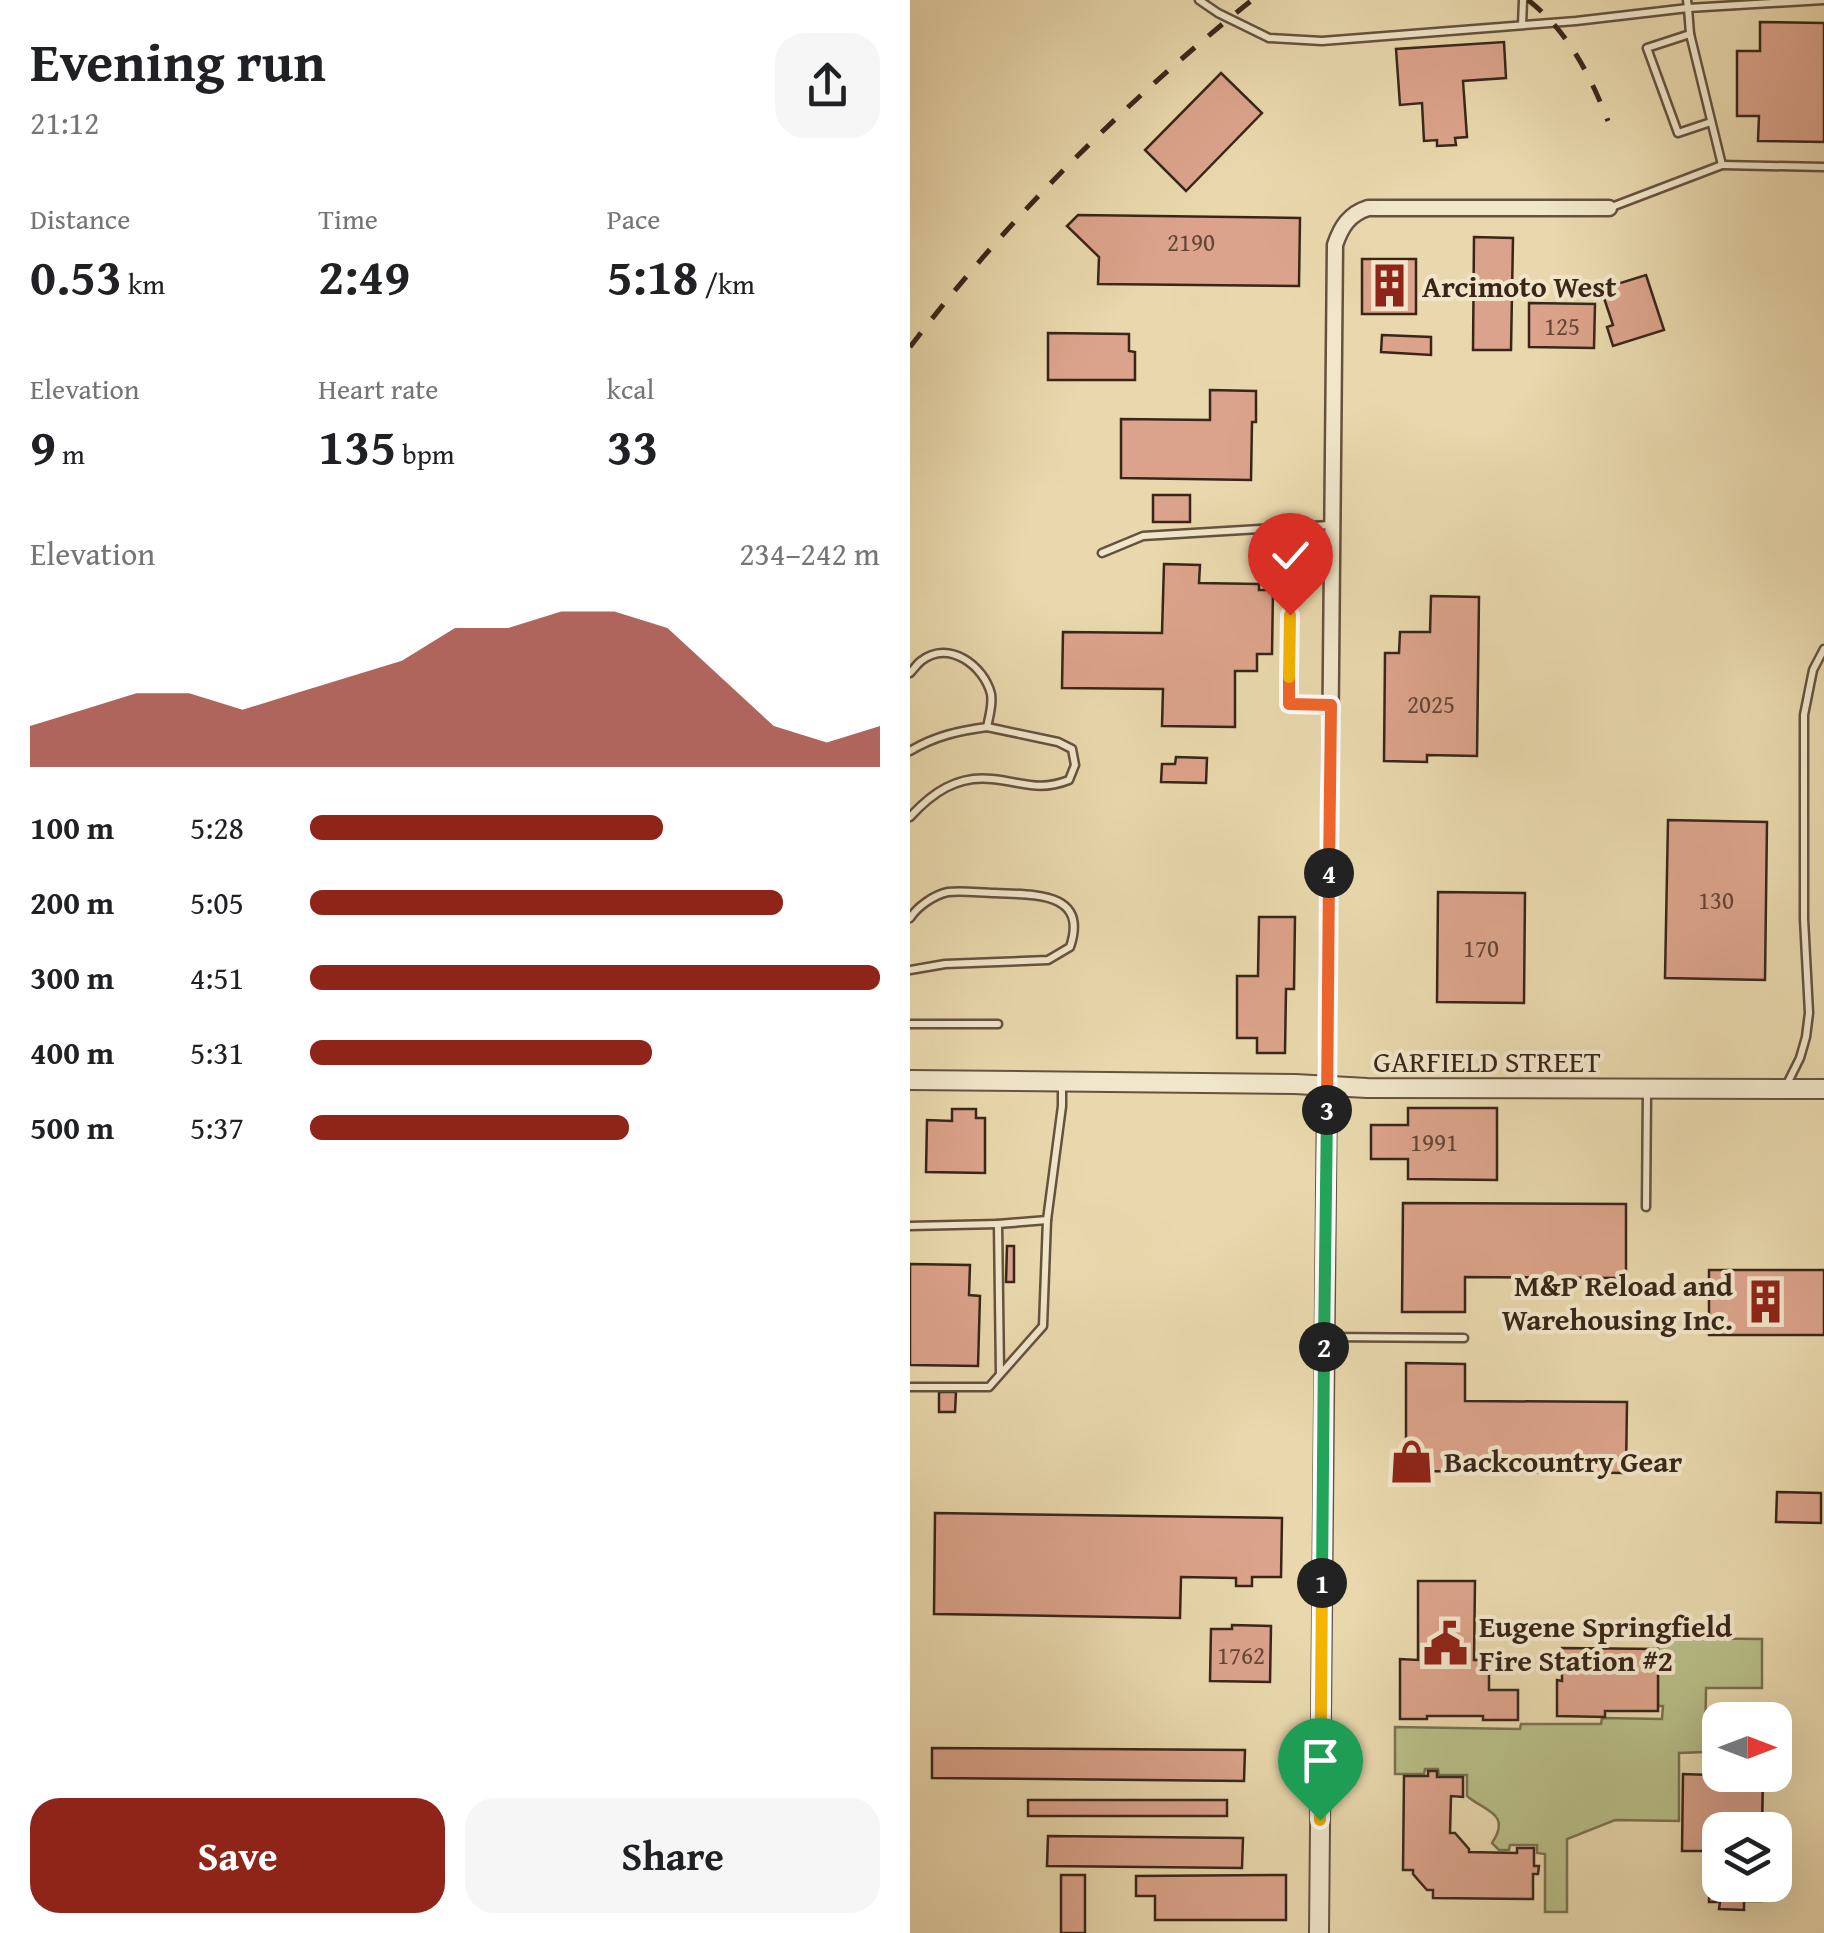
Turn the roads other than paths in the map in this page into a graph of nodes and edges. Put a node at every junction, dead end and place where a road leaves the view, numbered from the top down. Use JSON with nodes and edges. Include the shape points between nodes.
{"nodes":[{"id":1,"x":1198,"y":0,"type":"edge"},
{"id":2,"x":1523,"y":0,"type":"edge"},
{"id":3,"x":1824,"y":0,"type":"edge"},
{"id":4,"x":1687,"y":4,"type":"edge"},
{"id":5,"x":1522,"y":26,"type":"junction"},
{"id":6,"x":1690,"y":34,"type":"junction"},
{"id":7,"x":1712,"y":122,"type":"junction"},
{"id":8,"x":1722,"y":165,"type":"junction"},
{"id":9,"x":1824,"y":167,"type":"edge"},
{"id":10,"x":1610,"y":208,"type":"joint"},
{"id":11,"x":1332,"y":525,"type":"junction"},
{"id":12,"x":1292,"y":527,"type":"junction"},
{"id":13,"x":1102,"y":554,"type":"dead end"},
{"id":14,"x":1824,"y":649,"type":"edge"},
{"id":15,"x":910,"y":673,"type":"edge"},
{"id":16,"x":1331,"y":705,"type":"junction"},
{"id":17,"x":987,"y":727,"type":"junction"},
{"id":18,"x":910,"y":751,"type":"edge"},
{"id":19,"x":910,"y":818,"type":"edge"},
{"id":20,"x":910,"y":918,"type":"edge"},
{"id":21,"x":910,"y":970,"type":"edge"},
{"id":22,"x":910,"y":1024,"type":"edge"},
{"id":23,"x":998,"y":1024,"type":"dead end"},
{"id":24,"x":910,"y":1080,"type":"edge"},
{"id":25,"x":1062,"y":1081,"type":"junction"},
{"id":26,"x":1327,"y":1086,"type":"junction"},
{"id":27,"x":1647,"y":1089,"type":"junction"},
{"id":28,"x":1784,"y":1089,"type":"junction"},
{"id":29,"x":1824,"y":1090,"type":"edge"},
{"id":30,"x":1646,"y":1206,"type":"dead end"},
{"id":31,"x":1047,"y":1220,"type":"junction"},
{"id":32,"x":998,"y":1224,"type":"junction"},
{"id":33,"x":910,"y":1226,"type":"edge"},
{"id":34,"x":1324,"y":1337,"type":"junction"},
{"id":35,"x":1464,"y":1338,"type":"dead end"},
{"id":36,"x":1000,"y":1375,"type":"junction"},
{"id":37,"x":910,"y":1387,"type":"edge"},
{"id":38,"x":1318,"y":1933,"type":"edge"}],
"edges":[{"from":1,"to":5,"type":"lane","via":[[1269,38],[1322,41]]},
{"from":2,"to":5,"type":"lane"},
{"from":3,"to":4,"type":"lane"},
{"from":4,"to":5,"type":"lane"},
{"from":4,"to":6,"type":"lane"},
{"from":6,"to":7,"type":"lane"},
{"from":6,"to":7,"type":"lane","via":[[1647,48],[1678,133]]},
{"from":7,"to":8,"type":"lane"},
{"from":8,"to":9,"type":"lane"},
{"from":8,"to":10,"type":"lane"},
{"from":10,"to":11,"type":"street","via":[[1382,207],[1349,218],[1335,245]]},
{"from":11,"to":12,"type":"lane"},
{"from":11,"to":16,"type":"street"},
{"from":12,"to":13,"type":"lane","via":[[1143,536]]},
{"from":12,"to":16,"type":"lane","via":[[1289,704]]},
{"from":14,"to":28,"type":"lane","via":[[1804,716],[1809,1014],[1800,1058]]},
{"from":15,"to":17,"type":"lane","via":[[923,658],[967,658],[992,696]]},
{"from":16,"to":26,"type":"street"},
{"from":17,"to":18,"type":"lane","via":[[952,732]]},
{"from":17,"to":19,"type":"lane","via":[[1072,749],[1069,780],[1051,788],[991,778],[948,784]]},
{"from":20,"to":21,"type":"lane","via":[[947,892],[1044,895],[1062,902],[1074,919],[1070,948],[1048,960]]},
{"from":22,"to":23,"type":"lane"},
{"from":24,"to":25,"type":"street","name":"GARFIELD STREET"},
{"from":25,"to":26,"type":"street","name":"GARFIELD STREET"},
{"from":25,"to":31,"type":"lane"},
{"from":26,"to":27,"type":"street","name":"GARFIELD STREET"},
{"from":26,"to":34,"type":"street"},
{"from":27,"to":28,"type":"street","name":"GARFIELD STREET"},
{"from":27,"to":30,"type":"lane"},
{"from":28,"to":29,"type":"street","name":"GARFIELD STREET"},
{"from":31,"to":32,"type":"lane"},
{"from":31,"to":36,"type":"lane","via":[[1042,1326]]},
{"from":32,"to":33,"type":"lane"},
{"from":32,"to":36,"type":"lane"},
{"from":34,"to":35,"type":"lane"},
{"from":34,"to":38,"type":"street"},
{"from":36,"to":37,"type":"lane","via":[[989,1387]]}]}
